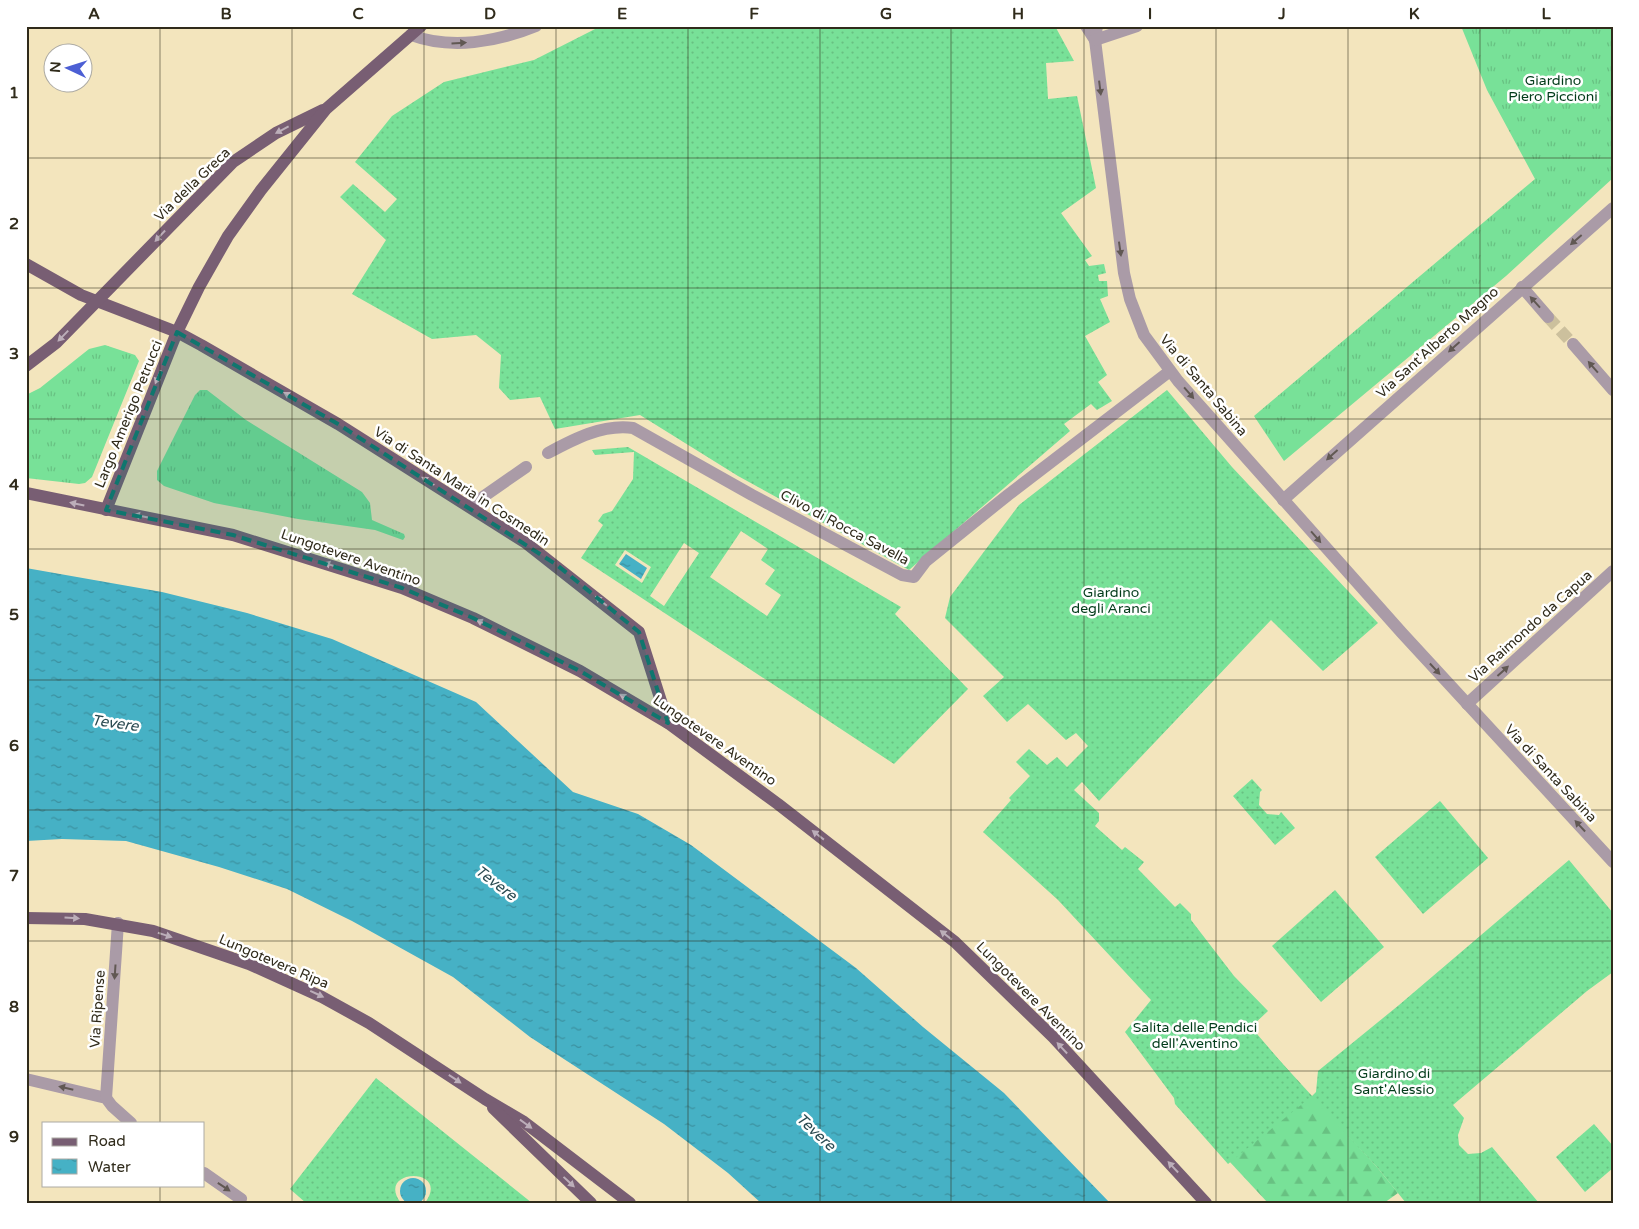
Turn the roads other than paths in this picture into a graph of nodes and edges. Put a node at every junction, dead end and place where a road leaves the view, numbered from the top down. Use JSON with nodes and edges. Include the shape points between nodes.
{"nodes":[{"id":1,"x":421,"y":26,"type":"edge"},
{"id":2,"x":536,"y":26,"type":"edge"},
{"id":3,"x":1086,"y":26,"type":"edge"},
{"id":4,"x":1097,"y":26,"type":"edge"},
{"id":5,"x":1137,"y":26,"type":"edge"},
{"id":6,"x":407,"y":31,"type":"edge"},
{"id":7,"x":1095,"y":40,"type":"junction"},
{"id":8,"x":326,"y":109,"type":"junction"},
{"id":9,"x":1613,"y":208,"type":"edge"},
{"id":10,"x":26,"y":264,"type":"edge"},
{"id":11,"x":1522,"y":287,"type":"junction"},
{"id":12,"x":96,"y":301,"type":"junction"},
{"id":13,"x":1548,"y":317,"type":"tunnel mouth"},
{"id":14,"x":177,"y":332,"type":"junction"},
{"id":15,"x":1573,"y":344,"type":"tunnel mouth"},
{"id":16,"x":26,"y":366,"type":"edge"},
{"id":17,"x":1170,"y":371,"type":"junction"},
{"id":18,"x":1613,"y":390,"type":"edge"},
{"id":19,"x":548,"y":453,"type":"dead end"},
{"id":20,"x":526,"y":467,"type":"dead end"},
{"id":21,"x":26,"y":492,"type":"edge"},
{"id":22,"x":49,"y":498,"type":"junction"},
{"id":23,"x":1284,"y":500,"type":"junction"},
{"id":24,"x":26,"y":502,"type":"edge"},
{"id":25,"x":470,"y":506,"type":"junction"},
{"id":26,"x":106,"y":510,"type":"junction"},
{"id":27,"x":1613,"y":571,"type":"edge"},
{"id":28,"x":1467,"y":704,"type":"junction"},
{"id":29,"x":668,"y":723,"type":"junction"},
{"id":30,"x":1613,"y":862,"type":"edge"},
{"id":31,"x":26,"y":918,"type":"edge"},
{"id":32,"x":118,"y":923,"type":"junction"},
{"id":33,"x":26,"y":1079,"type":"edge"},
{"id":34,"x":106,"y":1098,"type":"junction"},
{"id":35,"x":485,"y":1099,"type":"junction"},
{"id":36,"x":130,"y":1122,"type":"edge"},
{"id":37,"x":205,"y":1174,"type":"edge"},
{"id":38,"x":239,"y":1203,"type":"edge"},
{"id":39,"x":591,"y":1203,"type":"edge"},
{"id":40,"x":630,"y":1203,"type":"edge"},
{"id":41,"x":1206,"y":1203,"type":"edge"}],
"edges":[{"from":1,"to":6,"type":"main road","name":"Via della Greca"},
{"from":6,"to":2,"type":"street","one_way":true,"via":[[438,43],[463,43],[500,37]]},
{"from":3,"to":7,"type":"street"},
{"from":4,"to":7,"type":"street"},
{"from":5,"to":7,"type":"street"},
{"from":6,"to":8,"type":"main road","name":"Via della Greca"},
{"from":7,"to":17,"type":"street","name":"Via di Santa Sabina","one_way":true,"via":[[1128,290],[1144,336]]},
{"from":8,"to":12,"type":"main road","name":"Via della Greca","one_way":true,"via":[[276,134],[234,162]]},
{"from":8,"to":14,"type":"main road","name":"Via della Greca","via":[[228,236]]},
{"from":9,"to":11,"type":"street","name":"Via Sant'Alberto Magno","one_way":true},
{"from":10,"to":12,"type":"main road","name":"Largo Amerigo Petrucci","via":[[58,284]]},
{"from":13,"to":11,"type":"street","one_way":true},
{"from":11,"to":23,"type":"street","name":"Via Sant'Alberto Magno","one_way":true},
{"from":12,"to":14,"type":"main road","name":"Largo Amerigo Petrucci"},
{"from":12,"to":16,"type":"main road","one_way":true,"via":[[56,343]]},
{"from":25,"to":14,"type":"main road","name":"Via di Santa Maria in Cosmedin","one_way":true,"via":[[338,424]]},
{"from":14,"to":26,"type":"main road","name":"Largo Amerigo Petrucci","one_way":true},
{"from":18,"to":15,"type":"street","one_way":true},
{"from":17,"to":19,"type":"street","name":"Clivo di Rocca Savella","via":[[1008,495],[926,561],[914,577],[894,571],[633,428],[598,431]]},
{"from":17,"to":23,"type":"street","name":"Via di Santa Sabina","one_way":true},
{"from":20,"to":25,"type":"street"},
{"from":21,"to":22,"type":"main road","name":"Lungotevere Aventino"},
{"from":22,"to":24,"type":"main road"},
{"from":26,"to":22,"type":"main road","name":"Lungotevere Aventino","one_way":true},
{"from":23,"to":28,"type":"street","name":"Via di Santa Sabina","one_way":true},
{"from":29,"to":25,"type":"main road","name":"Via di Santa Maria in Cosmedin","one_way":true,"via":[[639,632],[557,565]]},
{"from":29,"to":26,"type":"main road","name":"Lungotevere Aventino","one_way":true,"via":[[580,671],[473,618],[402,588],[233,535]]},
{"from":28,"to":27,"type":"street","name":"Via Raimondo da Capua","one_way":true},
{"from":30,"to":28,"type":"street","name":"Via di Santa Sabina","one_way":true},
{"from":41,"to":29,"type":"main road","name":"Lungotevere Aventino","one_way":true,"via":[[1052,1037],[955,942]]},
{"from":31,"to":32,"type":"main road","name":"Lungotevere Ripa","one_way":true,"via":[[66,917]]},
{"from":32,"to":34,"type":"street","name":"Via Ripense","one_way":true},
{"from":32,"to":35,"type":"main road","name":"Lungotevere Ripa","one_way":true,"via":[[179,939],[248,964],[322,997],[377,1028]]},
{"from":34,"to":33,"type":"street","one_way":true},
{"from":34,"to":36,"type":"street"},
{"from":35,"to":39,"type":"main road","name":"Lungotevere Ripa","one_way":true},
{"from":35,"to":40,"type":"main road","name":"Lungotevere Ripa","one_way":true,"via":[[524,1122]]},
{"from":37,"to":38,"type":"street","one_way":true,"via":[[241,1199]]}]}
